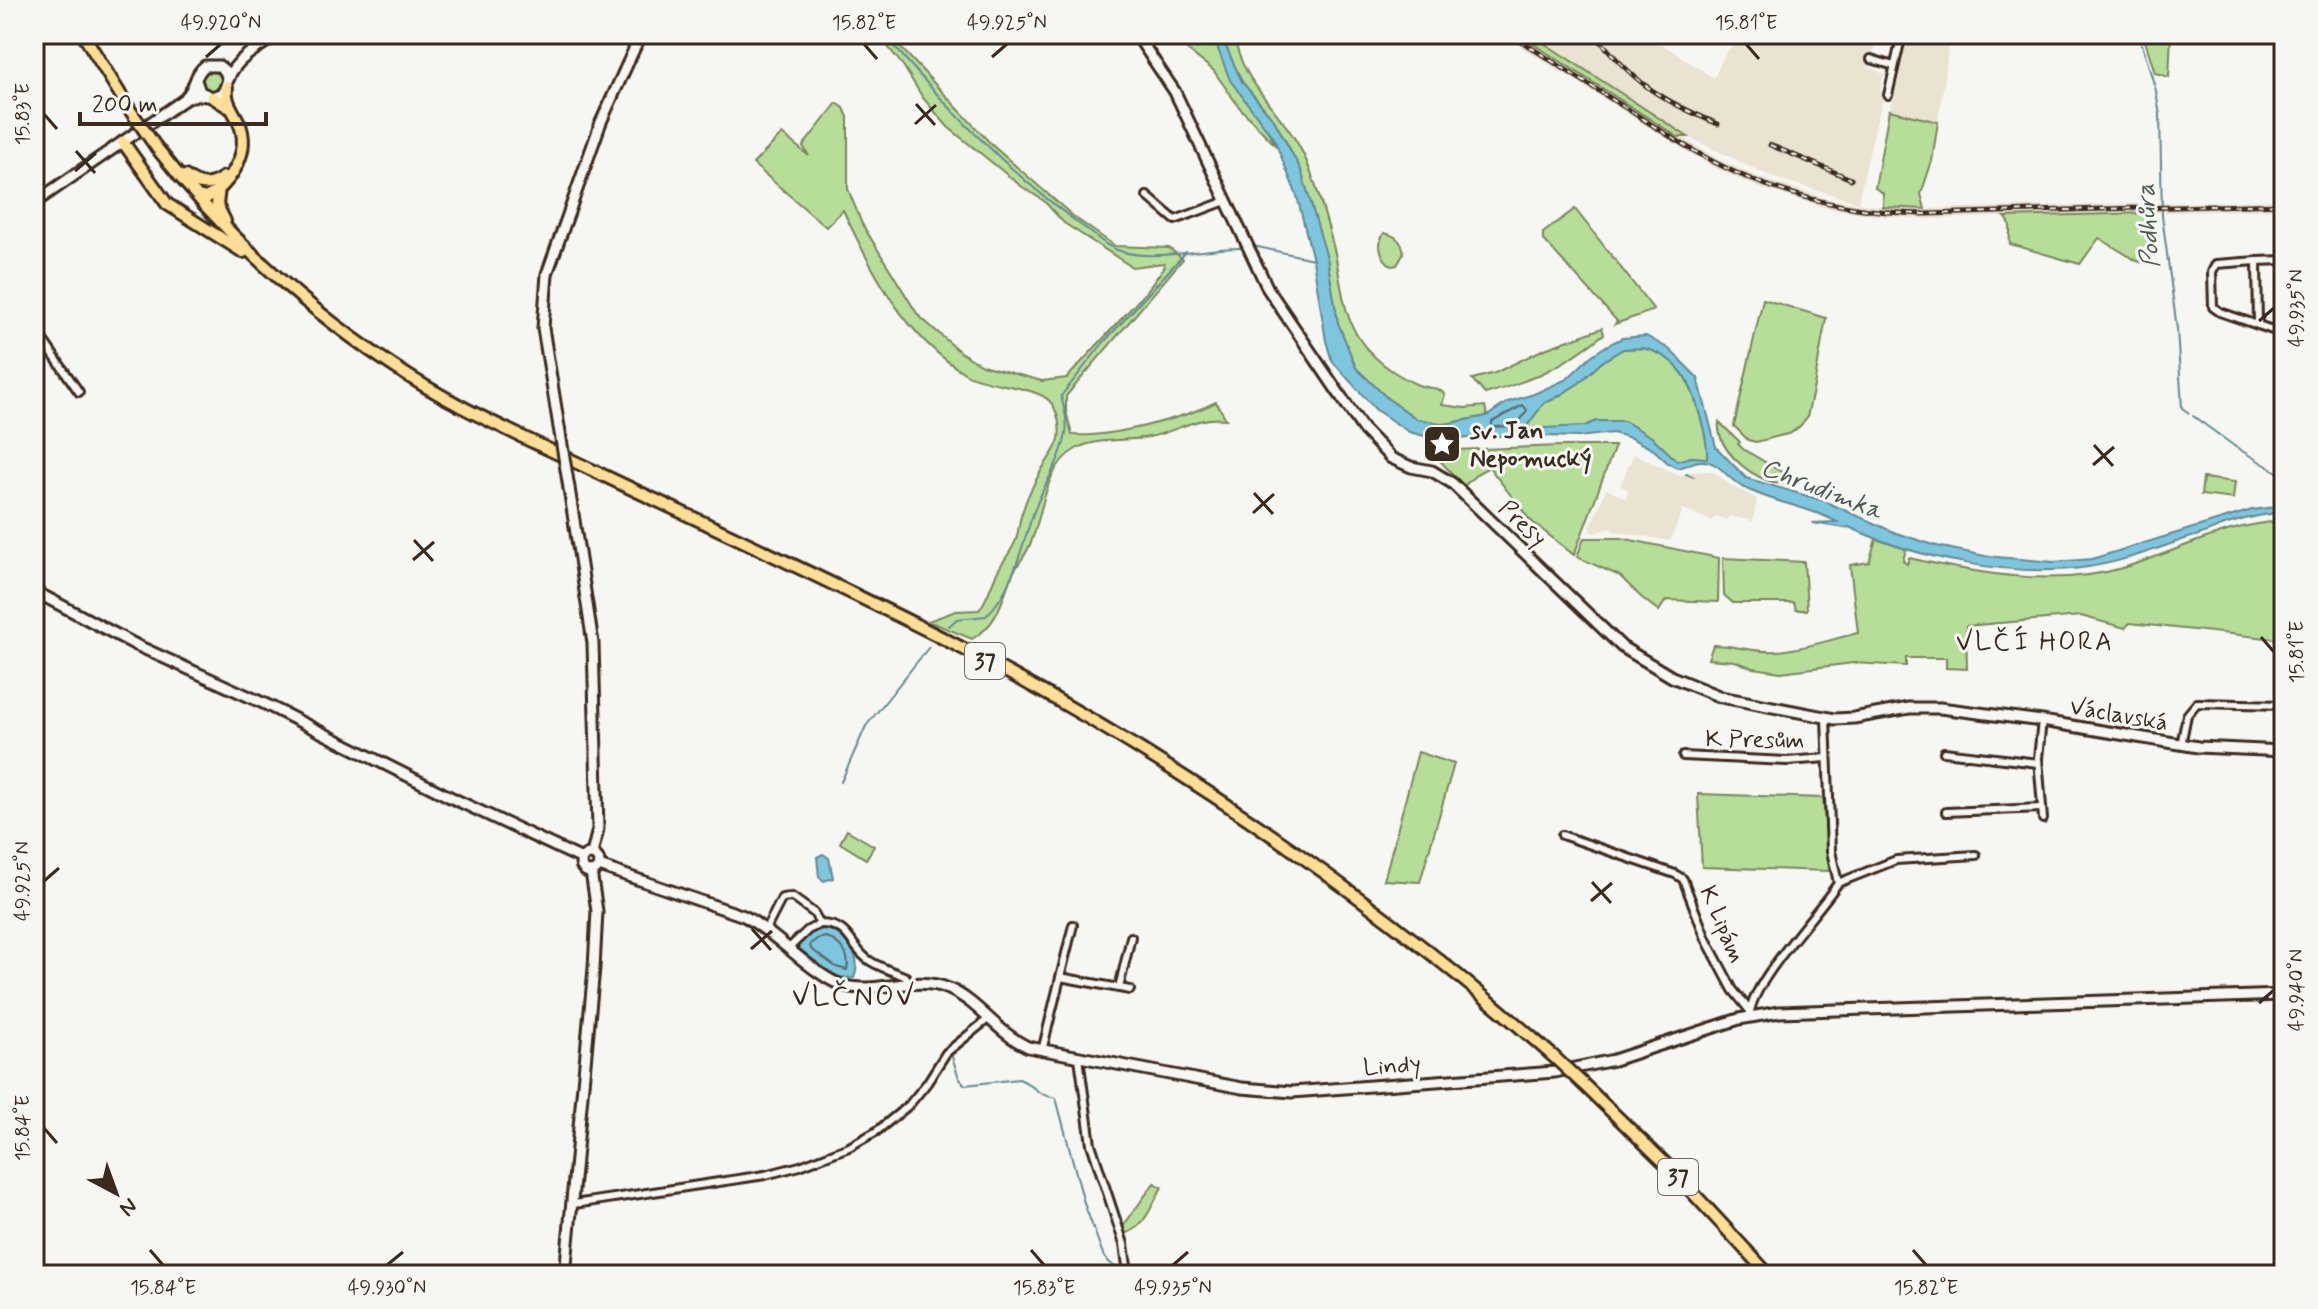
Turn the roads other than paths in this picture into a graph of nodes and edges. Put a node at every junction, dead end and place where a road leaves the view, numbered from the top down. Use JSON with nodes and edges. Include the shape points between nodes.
{"nodes":[{"id":1,"x":83,"y":34,"type":"edge"},
{"id":2,"x":279,"y":34,"type":"edge"},
{"id":3,"x":641,"y":34,"type":"edge"},
{"id":4,"x":1136,"y":34,"type":"edge"},
{"id":5,"x":1902,"y":34,"type":"edge"},
{"id":6,"x":249,"y":55,"type":"junction"},
{"id":7,"x":1871,"y":59,"type":"dead end"},
{"id":8,"x":219,"y":66,"type":"junction"},
{"id":9,"x":1894,"y":66,"type":"junction"},
{"id":10,"x":196,"y":80,"type":"junction"},
{"id":11,"x":228,"y":84,"type":"junction"},
{"id":12,"x":1888,"y":95,"type":"dead end"},
{"id":13,"x":210,"y":97,"type":"junction"},
{"id":14,"x":174,"y":107,"type":"junction"},
{"id":15,"x":236,"y":118,"type":"junction"},
{"id":16,"x":123,"y":142,"type":"junction"},
{"id":17,"x":239,"y":160,"type":"junction"},
{"id":18,"x":171,"y":165,"type":"junction"},
{"id":19,"x":221,"y":186,"type":"junction"},
{"id":20,"x":193,"y":192,"type":"junction"},
{"id":21,"x":1147,"y":196,"type":"dead end"},
{"id":22,"x":1226,"y":201,"type":"junction"},
{"id":23,"x":34,"y":203,"type":"edge"},
{"id":24,"x":235,"y":236,"type":"junction"},
{"id":25,"x":2284,"y":260,"type":"edge"},
{"id":26,"x":2257,"y":261,"type":"junction"},
{"id":27,"x":275,"y":274,"type":"junction"},
{"id":28,"x":2258,"y":325,"type":"junction"},
{"id":29,"x":34,"y":327,"type":"edge"},
{"id":30,"x":2284,"y":334,"type":"edge"},
{"id":31,"x":79,"y":392,"type":"dead end"},
{"id":32,"x":34,"y":591,"type":"edge"},
{"id":33,"x":2284,"y":705,"type":"edge"},
{"id":34,"x":1948,"y":709,"type":"joint"},
{"id":35,"x":1826,"y":718,"type":"junction"},
{"id":36,"x":2042,"y":721,"type":"junction"},
{"id":37,"x":2181,"y":745,"type":"junction"},
{"id":38,"x":2284,"y":751,"type":"edge"},
{"id":39,"x":1944,"y":752,"type":"dead end"},
{"id":40,"x":1683,"y":756,"type":"dead end"},
{"id":41,"x":1827,"y":758,"type":"junction"},
{"id":42,"x":2038,"y":763,"type":"junction"},
{"id":43,"x":2042,"y":808,"type":"junction"},
{"id":44,"x":1946,"y":812,"type":"dead end"},
{"id":45,"x":2043,"y":819,"type":"dead end"},
{"id":46,"x":1562,"y":835,"type":"dead end"},
{"id":47,"x":592,"y":854,"type":"junction"},
{"id":48,"x":1976,"y":855,"type":"dead end"},
{"id":49,"x":582,"y":859,"type":"junction"},
{"id":50,"x":595,"y":869,"type":"junction"},
{"id":51,"x":1838,"y":883,"type":"junction"},
{"id":52,"x":820,"y":924,"type":"junction"},
{"id":53,"x":1073,"y":925,"type":"dead end"},
{"id":54,"x":766,"y":929,"type":"junction"},
{"id":55,"x":1131,"y":937,"type":"dead end"},
{"id":56,"x":790,"y":947,"type":"junction"},
{"id":57,"x":1060,"y":977,"type":"junction"},
{"id":58,"x":909,"y":984,"type":"junction"},
{"id":59,"x":1119,"y":988,"type":"junction"},
{"id":60,"x":1130,"y":990,"type":"dead end"},
{"id":61,"x":2284,"y":995,"type":"edge"},
{"id":62,"x":1750,"y":1013,"type":"junction"},
{"id":63,"x":988,"y":1019,"type":"junction"},
{"id":64,"x":1042,"y":1051,"type":"junction"},
{"id":65,"x":1079,"y":1058,"type":"junction"},
{"id":66,"x":574,"y":1204,"type":"junction"},
{"id":67,"x":565,"y":1275,"type":"edge"},
{"id":68,"x":1132,"y":1275,"type":"edge"},
{"id":69,"x":1769,"y":1275,"type":"edge"}],
"edges":[{"from":1,"to":18,"type":"main road","number":"37","bridge":true},
{"from":2,"to":6,"type":"street"},
{"from":3,"to":47,"type":"street","bridge":true,"via":[[601,122],[547,274],[543,328],[593,643],[598,829]]},
{"from":4,"to":22,"type":"street","name":"Presy","via":[[1175,92]]},
{"from":5,"to":9,"type":"street"},
{"from":6,"to":8,"type":"street"},
{"from":6,"to":11,"type":"street","via":[[231,70]]},
{"from":7,"to":9,"type":"street"},
{"from":8,"to":10,"type":"street","via":[[205,66]]},
{"from":8,"to":11,"type":"street","via":[[227,73]]},
{"from":9,"to":12,"type":"street"},
{"from":10,"to":13,"type":"street","via":[[198,90]]},
{"from":10,"to":14,"type":"street"},
{"from":11,"to":13,"type":"street","via":[[221,94]]},
{"from":11,"to":15,"type":"main road","via":[[227,98]]},
{"from":13,"to":14,"type":"street","via":[[192,96]]},
{"from":13,"to":15,"type":"main road","via":[[222,101]]},
{"from":14,"to":16,"type":"street"},
{"from":15,"to":17,"type":"main road","via":[[243,138]]},
{"from":16,"to":23,"type":"street"},
{"from":16,"to":27,"type":"main road","via":[[173,209]]},
{"from":17,"to":18,"type":"main road","via":[[221,179],[205,185]]},
{"from":17,"to":19,"type":"main road"},
{"from":18,"to":20,"type":"main road","number":"37"},
{"from":19,"to":20,"type":"main road","via":[[206,198]]},
{"from":19,"to":24,"type":"main road","via":[[218,208]]},
{"from":20,"to":24,"type":"main road","number":"37"},
{"from":21,"to":22,"type":"street","via":[[1177,220]]},
{"from":22,"to":35,"type":"street","name":"Presy","via":[[1268,289],[1382,451],[1452,483],[1608,635],[1651,666],[1721,697]]},
{"from":24,"to":27,"type":"main road","number":"37"},
{"from":25,"to":26,"type":"street"},
{"from":26,"to":28,"type":"street"},
{"from":26,"to":28,"type":"street","via":[[2216,264],[2212,304]]},
{"from":27,"to":69,"type":"main road","number":"37","bridge":true,"via":[[380,358],[455,403],[948,641],[1159,760],[1273,834],[1366,902],[1553,1056],[1688,1187]]},
{"from":28,"to":30,"type":"street"},
{"from":29,"to":31,"type":"street"},
{"from":32,"to":49,"type":"street"},
{"from":33,"to":37,"type":"street","via":[[2197,703],[2187,712]]},
{"from":34,"to":35,"type":"street","name":"Presy"},
{"from":34,"to":36,"type":"street","name":"Václavská"},
{"from":35,"to":41,"type":"street","name":"K Presům"},
{"from":36,"to":37,"type":"street","name":"Václavská"},
{"from":36,"to":42,"type":"street"},
{"from":37,"to":38,"type":"street","name":"Václavská"},
{"from":39,"to":42,"type":"street"},
{"from":40,"to":41,"type":"street","name":"K Presům"},
{"from":41,"to":51,"type":"street","name":"K Presům","via":[[1831,851]]},
{"from":42,"to":43,"type":"street"},
{"from":43,"to":44,"type":"street"},
{"from":43,"to":45,"type":"street"},
{"from":46,"to":62,"type":"street","name":"K Lipám","via":[[1683,879],[1706,939]]},
{"from":47,"to":49,"type":"street"},
{"from":47,"to":50,"type":"street","via":[[598,858]]},
{"from":48,"to":51,"type":"street","via":[[1896,860]]},
{"from":49,"to":50,"type":"street","via":[[582,867]]},
{"from":50,"to":54,"type":"street","name":"Lindy","via":[[729,909]]},
{"from":50,"to":66,"type":"street","via":[[595,955]]},
{"from":51,"to":62,"type":"street","via":[[1767,978]]},
{"from":52,"to":54,"type":"street","via":[[811,911],[786,895]]},
{"from":52,"to":56,"type":"street"},
{"from":52,"to":58,"type":"street","via":[[846,932],[864,957],[906,977]]},
{"from":53,"to":57,"type":"street"},
{"from":54,"to":56,"type":"street","name":"Lindy"},
{"from":55,"to":59,"type":"street"},
{"from":56,"to":58,"type":"street","name":"Lindy","via":[[844,986]]},
{"from":57,"to":59,"type":"street"},
{"from":57,"to":64,"type":"street"},
{"from":58,"to":63,"type":"street","name":"Lindy","via":[[948,988]]},
{"from":59,"to":60,"type":"street"},
{"from":61,"to":62,"type":"street","name":"Lindy"},
{"from":62,"to":65,"type":"street","name":"Lindy","via":[[1585,1067],[1336,1089],[1260,1091]]},
{"from":63,"to":64,"type":"street","name":"Lindy","via":[[1012,1039]]},
{"from":63,"to":66,"type":"street","via":[[949,1050],[909,1105],[871,1135],[841,1150],[765,1175]]},
{"from":64,"to":65,"type":"street","name":"Lindy"},
{"from":65,"to":68,"type":"street","via":[[1094,1157]]},
{"from":66,"to":67,"type":"street"}]}
